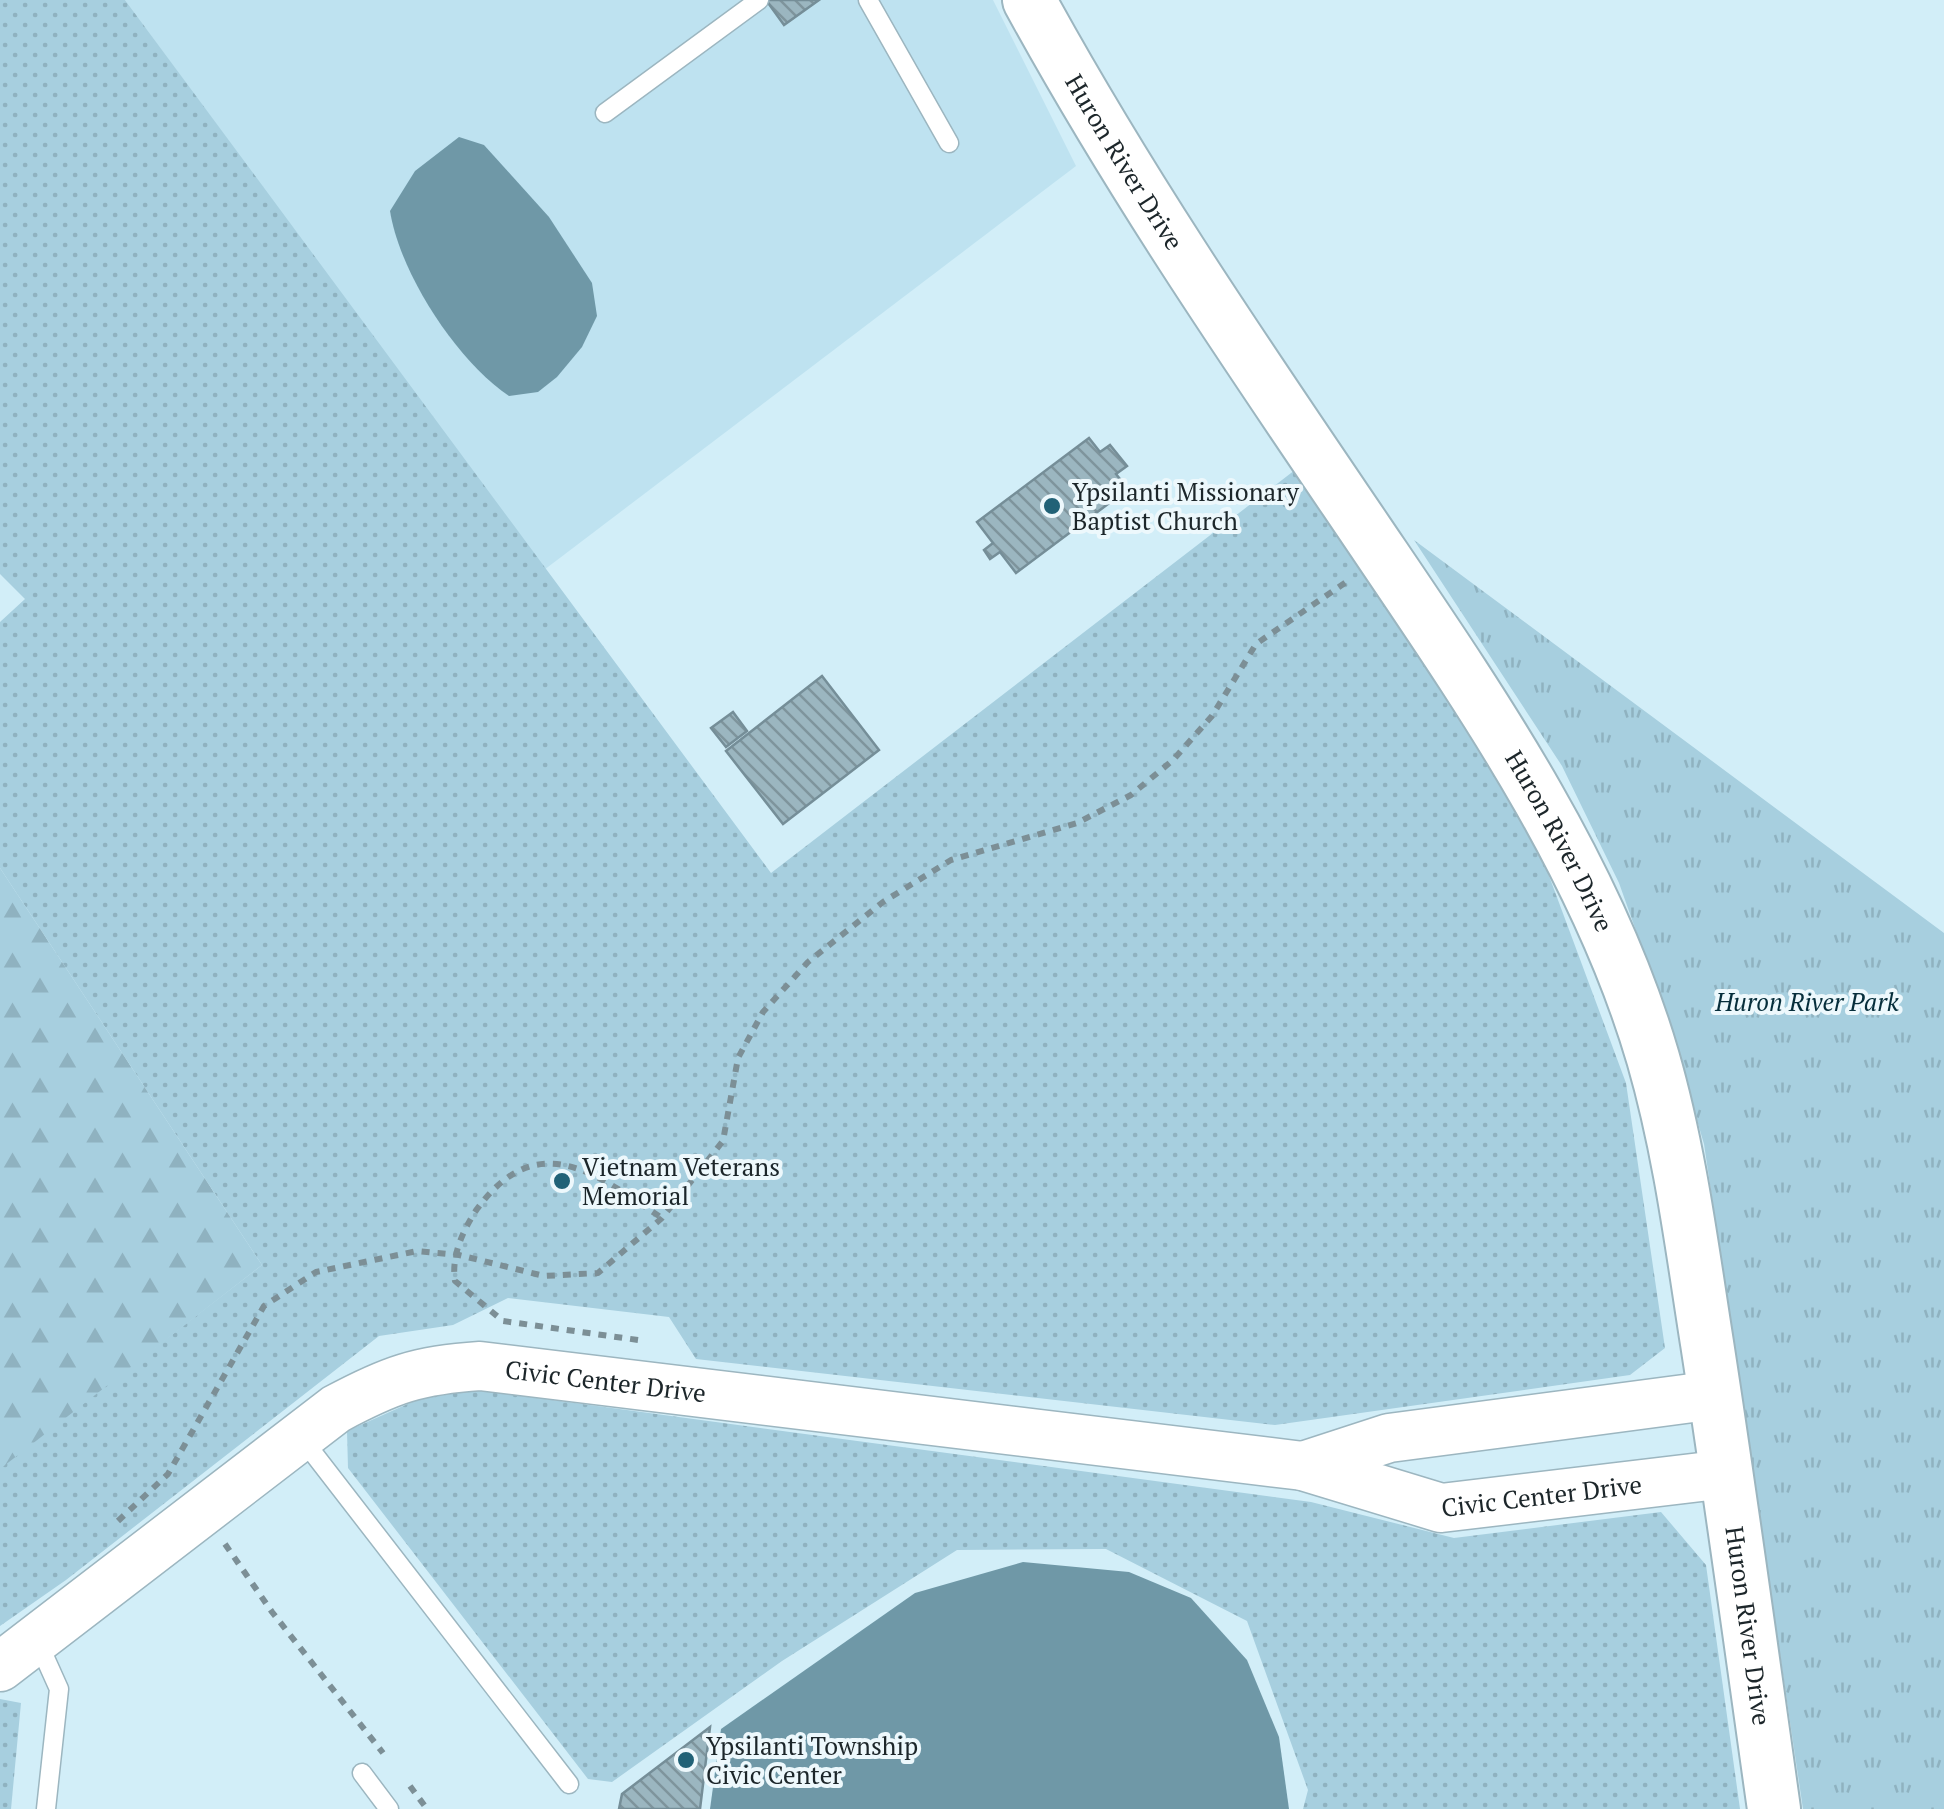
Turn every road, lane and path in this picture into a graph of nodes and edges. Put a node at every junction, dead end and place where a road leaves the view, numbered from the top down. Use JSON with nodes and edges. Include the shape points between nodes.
{"nodes":[{"id":1,"x":759,"y":0,"type":"edge"},
{"id":2,"x":868,"y":0,"type":"edge"},
{"id":3,"x":1029,"y":0,"type":"edge"},
{"id":4,"x":605,"y":114,"type":"dead end"},
{"id":5,"x":949,"y":143,"type":"dead end"},
{"id":6,"x":1385,"y":559,"type":"junction"},
{"id":7,"x":662,"y":1218,"type":"junction"},
{"id":8,"x":455,"y":1254,"type":"junction"},
{"id":9,"x":644,"y":1340,"type":"dead end"},
{"id":10,"x":1715,"y":1395,"type":"junction"},
{"id":11,"x":300,"y":1436,"type":"junction"},
{"id":12,"x":1303,"y":1466,"type":"junction"},
{"id":13,"x":168,"y":1474,"type":"junction"},
{"id":14,"x":1726,"y":1474,"type":"junction"},
{"id":15,"x":198,"y":1514,"type":"junction"},
{"id":16,"x":111,"y":1528,"type":"dead end"},
{"id":17,"x":18,"y":1653,"type":"edge"},
{"id":18,"x":392,"y":1764,"type":"dead end"},
{"id":19,"x":362,"y":1773,"type":"dead end"},
{"id":20,"x":404,"y":1779,"type":"dead end"},
{"id":21,"x":569,"y":1784,"type":"dead end"},
{"id":22,"x":46,"y":1809,"type":"edge"},
{"id":23,"x":389,"y":1809,"type":"edge"},
{"id":24,"x":428,"y":1809,"type":"edge"},
{"id":25,"x":1774,"y":1809,"type":"edge"}],
"edges":[{"from":1,"to":4,"type":"lane"},
{"from":2,"to":5,"type":"lane"},
{"from":3,"to":6,"type":"main road","name":"Huron River Drive","via":[[1187,266]]},
{"from":6,"to":7,"type":"path","via":[[1256,644],[1212,716],[1131,795],[1078,823],[951,860],[883,902],[808,962],[763,1012],[738,1058],[723,1141]]},
{"from":6,"to":10,"type":"main road","name":"Huron River Drive","via":[[1535,791],[1602,926],[1653,1056],[1684,1197]]},
{"from":7,"to":8,"type":"path","via":[[598,1273],[544,1276]]},
{"from":7,"to":8,"type":"path","via":[[591,1170],[542,1163],[520,1168],[492,1188]]},
{"from":8,"to":9,"type":"path","via":[[455,1281],[503,1321]]},
{"from":8,"to":13,"type":"path","via":[[417,1251],[316,1272],[264,1306]]},
{"from":10,"to":12,"type":"street","name":"Civic Center Drive","via":[[1389,1438]]},
{"from":10,"to":14,"type":"main road","name":"Huron River Drive"},
{"from":11,"to":12,"type":"street","name":"Civic Center Drive","via":[[392,1379],[480,1366]]},
{"from":11,"to":15,"type":"street","name":"Civic Center Drive"},
{"from":11,"to":21,"type":"lane"},
{"from":12,"to":14,"type":"street","name":"Civic Center Drive","via":[[1441,1508]]},
{"from":13,"to":15,"type":"path"},
{"from":13,"to":16,"type":"path"},
{"from":14,"to":25,"type":"main road","name":"Huron River Drive"},
{"from":15,"to":17,"type":"street","name":"Civic Center Drive"},
{"from":15,"to":18,"type":"path"},
{"from":17,"to":22,"type":"lane","via":[[59,1689]]},
{"from":19,"to":23,"type":"lane"},
{"from":20,"to":24,"type":"path"}]}
